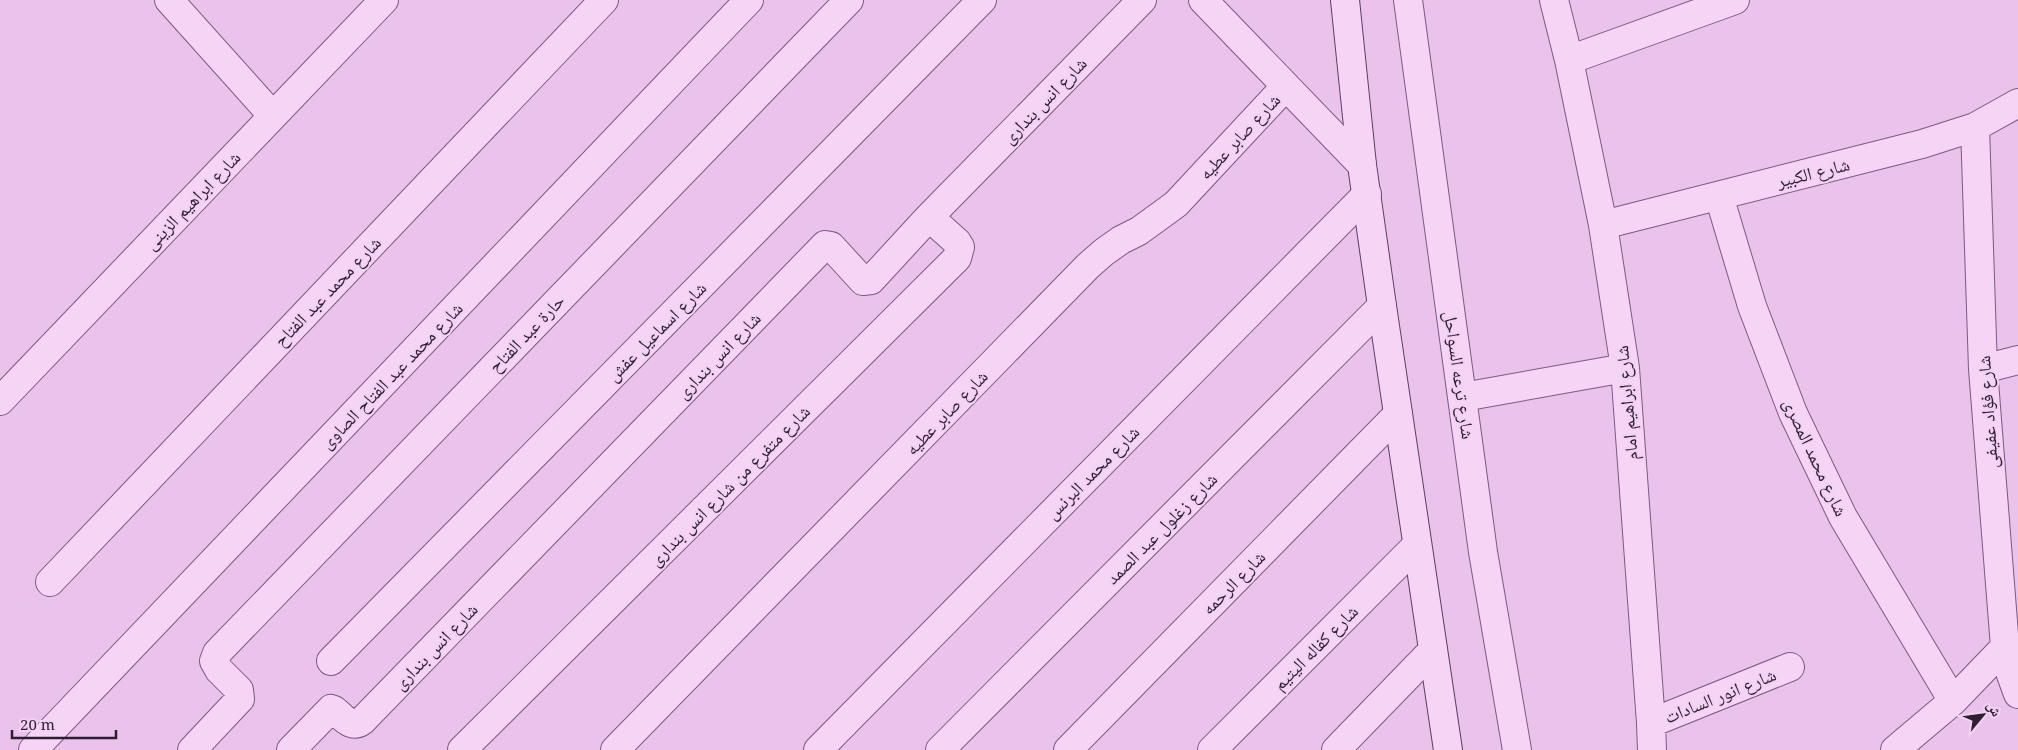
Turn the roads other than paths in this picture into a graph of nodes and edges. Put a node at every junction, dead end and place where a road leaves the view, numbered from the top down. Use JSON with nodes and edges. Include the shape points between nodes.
{"nodes":[{"id":1,"x":169,"y":0,"type":"edge"},
{"id":2,"x":384,"y":0,"type":"edge"},
{"id":3,"x":604,"y":0,"type":"edge"},
{"id":4,"x":750,"y":0,"type":"edge"},
{"id":5,"x":849,"y":0,"type":"edge"},
{"id":6,"x":982,"y":0,"type":"edge"},
{"id":7,"x":1142,"y":0,"type":"edge"},
{"id":8,"x":1203,"y":0,"type":"edge"},
{"id":9,"x":1345,"y":0,"type":"edge"},
{"id":10,"x":1408,"y":0,"type":"edge"},
{"id":11,"x":1554,"y":0,"type":"edge"},
{"id":12,"x":1735,"y":0,"type":"edge"},
{"id":13,"x":1569,"y":60,"type":"junction"},
{"id":14,"x":1286,"y":86,"type":"junction"},
{"id":15,"x":2018,"y":103,"type":"edge"},
{"id":16,"x":273,"y":116,"type":"junction"},
{"id":17,"x":1975,"y":127,"type":"junction"},
{"id":18,"x":1362,"y":165,"type":"junction"},
{"id":19,"x":1366,"y":194,"type":"junction"},
{"id":20,"x":1719,"y":196,"type":"junction"},
{"id":21,"x":929,"y":217,"type":"junction"},
{"id":22,"x":1603,"y":225,"type":"junction"},
{"id":23,"x":1382,"y":306,"type":"junction"},
{"id":24,"x":2018,"y":360,"type":"edge"},
{"id":25,"x":1625,"y":368,"type":"junction"},
{"id":26,"x":1983,"y":369,"type":"junction"},
{"id":27,"x":1463,"y":397,"type":"junction"},
{"id":28,"x":0,"y":401,"type":"edge"},
{"id":29,"x":1398,"y":414,"type":"junction"},
{"id":30,"x":1417,"y":545,"type":"junction"},
{"id":31,"x":50,"y":582,"type":"dead end"},
{"id":32,"x":2005,"y":647,"type":"junction"},
{"id":33,"x":1433,"y":650,"type":"junction"},
{"id":34,"x":330,"y":661,"type":"dead end"},
{"id":35,"x":1790,"y":667,"type":"dead end"},
{"id":36,"x":2018,"y":694,"type":"edge"},
{"id":37,"x":1953,"y":701,"type":"junction"},
{"id":38,"x":1651,"y":723,"type":"junction"},
{"id":39,"x":33,"y":750,"type":"edge"},
{"id":40,"x":192,"y":750,"type":"edge"},
{"id":41,"x":290,"y":750,"type":"edge"},
{"id":42,"x":462,"y":750,"type":"edge"},
{"id":43,"x":615,"y":750,"type":"edge"},
{"id":44,"x":818,"y":750,"type":"edge"},
{"id":45,"x":940,"y":750,"type":"edge"},
{"id":46,"x":1068,"y":750,"type":"edge"},
{"id":47,"x":1212,"y":750,"type":"edge"},
{"id":48,"x":1336,"y":750,"type":"edge"},
{"id":49,"x":1448,"y":750,"type":"edge"},
{"id":50,"x":1517,"y":750,"type":"edge"},
{"id":51,"x":1652,"y":750,"type":"edge"},
{"id":52,"x":1896,"y":750,"type":"edge"}],
"edges":[{"from":1,"to":16,"type":"street"},
{"from":2,"to":16,"type":"street","name":"شارع ابراهيم الزينى"},
{"from":3,"to":31,"type":"street","name":"شارع محمد عبد الفتاح"},
{"from":4,"to":39,"type":"street","name":"شارع محمد عبد الفتاح الصاوى"},
{"from":5,"to":40,"type":"street","name":"حارة عبد الفتاح","via":[[223,646],[214,662],[239,690],[240,699]]},
{"from":6,"to":34,"type":"street","name":"شارع اسماعيل عفش"},
{"from":7,"to":21,"type":"street","name":"شارع انس بندارى"},
{"from":8,"to":14,"type":"street"},
{"from":9,"to":18,"type":"street"},
{"from":10,"to":27,"type":"street","name":"شارع ترعه السواحل"},
{"from":11,"to":13,"type":"street","name":"شارع ابراهيم امام"},
{"from":12,"to":13,"type":"street"},
{"from":13,"to":22,"type":"street","name":"شارع ابراهيم امام"},
{"from":14,"to":18,"type":"street"},
{"from":14,"to":43,"type":"street","name":"شارع صابر عطيه","via":[[1176,204],[1139,231],[1120,240],[1088,266]]},
{"from":15,"to":17,"type":"street","name":"شارع الكبير"},
{"from":16,"to":28,"type":"street","name":"شارع ابراهيم الزينى"},
{"from":17,"to":20,"type":"street","name":"شارع الكبير","via":[[1922,144]]},
{"from":17,"to":26,"type":"street","name":"شارع فؤاد عفيفى"},
{"from":18,"to":19,"type":"street"},
{"from":19,"to":23,"type":"street"},
{"from":19,"to":44,"type":"street","name":"شارع محمد البرنس"},
{"from":20,"to":22,"type":"street","name":"شارع الكبير"},
{"from":20,"to":37,"type":"street","name":"شارع محمد المصرى","via":[[1752,306],[1793,413],[1843,516]]},
{"from":21,"to":41,"type":"street","name":"شارع انس بندارى","via":[[868,281],[863,281],[831,246],[825,245],[362,721],[352,724],[331,709]]},
{"from":21,"to":42,"type":"street","name":"شارع متفرع من شارع انس بندارى","via":[[957,242],[960,247],[957,258]]},
{"from":22,"to":25,"type":"street","name":"شارع ابراهيم امام"},
{"from":23,"to":29,"type":"street"},
{"from":23,"to":45,"type":"street","name":"شارع زغلول عبد الصمد"},
{"from":24,"to":26,"type":"street"},
{"from":25,"to":27,"type":"street"},
{"from":25,"to":38,"type":"street","name":"شارع ابراهيم امام"},
{"from":26,"to":32,"type":"street","name":"شارع فؤاد عفيفى"},
{"from":27,"to":50,"type":"street","name":"شارع ترعه السواحل","via":[[1483,552]]},
{"from":29,"to":30,"type":"street"},
{"from":29,"to":46,"type":"street","name":"شارع الرحمه"},
{"from":30,"to":33,"type":"street"},
{"from":30,"to":47,"type":"street","name":"شارع كفاله اليتيم"},
{"from":32,"to":36,"type":"street","name":"شارع فؤاد عفيفى"},
{"from":32,"to":37,"type":"street"},
{"from":33,"to":48,"type":"street"},
{"from":33,"to":49,"type":"street"},
{"from":35,"to":38,"type":"street","name":"شارع انور السادات"},
{"from":37,"to":52,"type":"street"},
{"from":38,"to":51,"type":"street","name":"شارع ابراهيم امام"}]}
